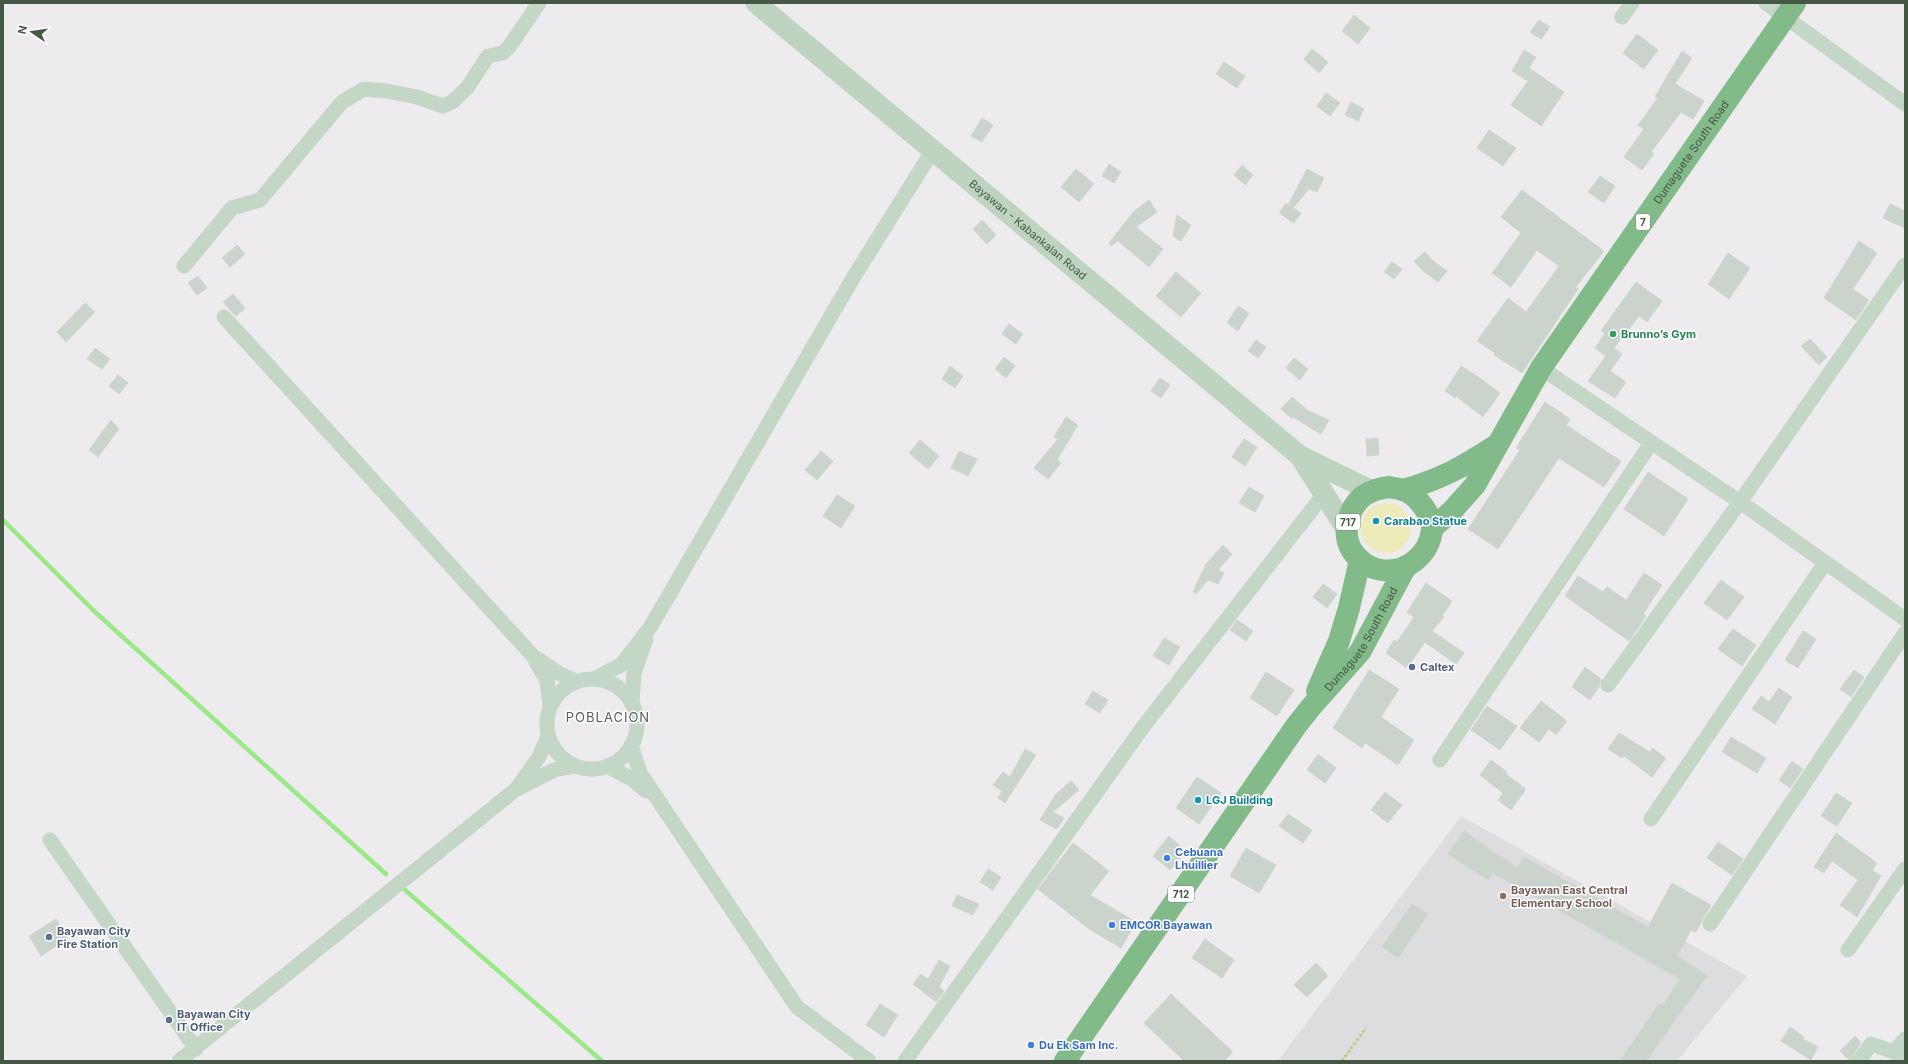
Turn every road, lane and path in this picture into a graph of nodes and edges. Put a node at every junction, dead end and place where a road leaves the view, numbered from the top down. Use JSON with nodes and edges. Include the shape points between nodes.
{"nodes":[{"id":1,"x":539,"y":3,"type":"edge"},
{"id":2,"x":756,"y":3,"type":"edge"},
{"id":3,"x":1632,"y":3,"type":"edge"},
{"id":4,"x":1766,"y":3,"type":"edge"},
{"id":5,"x":1790,"y":10,"type":"edge"},
{"id":6,"x":1622,"y":17,"type":"dead end"},
{"id":7,"x":1905,"y":104,"type":"edge"},
{"id":8,"x":933,"y":150,"type":"junction"},
{"id":9,"x":1905,"y":265,"type":"edge"},
{"id":10,"x":184,"y":266,"type":"dead end"},
{"id":11,"x":224,"y":317,"type":"dead end"},
{"id":12,"x":1541,"y":368,"type":"junction"},
{"id":13,"x":1651,"y":442,"type":"junction"},
{"id":14,"x":1498,"y":444,"type":"junction"},
{"id":15,"x":1300,"y":456,"type":"junction"},
{"id":16,"x":1404,"y":490,"type":"junction"},
{"id":17,"x":1372,"y":491,"type":"junction"},
{"id":18,"x":1324,"y":494,"type":"junction"},
{"id":19,"x":1740,"y":502,"type":"junction"},
{"id":20,"x":1432,"y":528,"type":"junction"},
{"id":21,"x":1346,"y":530,"type":"junction"},
{"id":22,"x":1360,"y":560,"type":"junction"},
{"id":23,"x":1825,"y":563,"type":"junction"},
{"id":24,"x":1406,"y":568,"type":"junction"},
{"id":25,"x":1905,"y":619,"type":"edge"},
{"id":26,"x":650,"y":626,"type":"junction"},
{"id":27,"x":1905,"y":633,"type":"edge"},
{"id":28,"x":533,"y":656,"type":"junction"},
{"id":29,"x":594,"y":679,"type":"junction"},
{"id":30,"x":576,"y":681,"type":"junction"},
{"id":31,"x":1608,"y":685,"type":"dead end"},
{"id":32,"x":632,"y":704,"type":"junction"},
{"id":33,"x":550,"y":707,"type":"junction"},
{"id":34,"x":1311,"y":707,"type":"junction"},
{"id":35,"x":548,"y":736,"type":"junction"},
{"id":36,"x":631,"y":745,"type":"junction"},
{"id":37,"x":1440,"y":760,"type":"dead end"},
{"id":38,"x":575,"y":766,"type":"junction"},
{"id":39,"x":607,"y":766,"type":"junction"},
{"id":40,"x":515,"y":790,"type":"junction"},
{"id":41,"x":658,"y":802,"type":"junction"},
{"id":42,"x":1651,"y":819,"type":"dead end"},
{"id":43,"x":50,"y":840,"type":"dead end"},
{"id":44,"x":1905,"y":869,"type":"edge"},
{"id":45,"x":1710,"y":924,"type":"dead end"},
{"id":46,"x":1848,"y":950,"type":"dead end"},
{"id":47,"x":1366,"y":1028,"type":"dead end"},
{"id":48,"x":1905,"y":1039,"type":"edge"},
{"id":49,"x":196,"y":1049,"type":"junction"},
{"id":50,"x":1899,"y":1055,"type":"edge"},
{"id":51,"x":179,"y":1061,"type":"edge"},
{"id":52,"x":869,"y":1061,"type":"edge"},
{"id":53,"x":905,"y":1061,"type":"edge"},
{"id":54,"x":1065,"y":1061,"type":"edge"},
{"id":55,"x":1342,"y":1061,"type":"edge"},
{"id":56,"x":1859,"y":1061,"type":"edge"}],
"edges":[{"from":1,"to":10,"type":"street","via":[[503,53],[488,56],[467,88],[452,102],[443,106],[417,97],[364,89],[342,102],[260,200],[232,208]]},
{"from":2,"to":8,"type":"main road","name":"Bayawan - Kabankalan Road","number":"717"},
{"from":3,"to":6,"type":"street"},
{"from":4,"to":5,"type":"street"},
{"from":5,"to":7,"type":"street"},
{"from":5,"to":12,"type":"highway","name":"Dumaguete South Road","number":"7"},
{"from":8,"to":15,"type":"main road","name":"Bayawan - Kabankalan Road","number":"717"},
{"from":8,"to":26,"type":"street","via":[[852,278]]},
{"from":9,"to":19,"type":"street"},
{"from":11,"to":28,"type":"street"},
{"from":12,"to":13,"type":"street"},
{"from":12,"to":14,"type":"highway","name":"Dumaguete South Road","number":"7"},
{"from":13,"to":19,"type":"street"},
{"from":13,"to":37,"type":"street"},
{"from":14,"to":16,"type":"highway","name":"Dumaguete South Road","number":"7","via":[[1464,466],[1434,481]]},
{"from":14,"to":20,"type":"highway","name":"Dumaguete South Road","number":"7","via":[[1475,485],[1451,512]]},
{"from":15,"to":17,"type":"main road","name":"Bayawan - Kabankalan Road","number":"717"},
{"from":15,"to":18,"type":"main road","name":"Bayawan - Kabankalan Road","number":"717"},
{"from":16,"to":17,"type":"highway","number":"717","via":[[1388,487]]},
{"from":16,"to":20,"type":"highway","via":[[1417,498],[1427,512]]},
{"from":17,"to":21,"type":"highway","number":"717","via":[[1358,500],[1350,514]]},
{"from":18,"to":21,"type":"main road","name":"Bayawan - Kabankalan Road","number":"717"},
{"from":18,"to":53,"type":"street","via":[[1143,727]]},
{"from":19,"to":23,"type":"street"},
{"from":19,"to":31,"type":"street"},
{"from":20,"to":24,"type":"highway","via":[[1428,544],[1419,558]]},
{"from":21,"to":22,"type":"highway","number":"717","via":[[1350,547]]},
{"from":22,"to":24,"type":"highway","number":"717","via":[[1374,569],[1390,571]]},
{"from":22,"to":34,"type":"highway","name":"Dumaguete South Road","number":"712","via":[[1339,641]]},
{"from":23,"to":25,"type":"street"},
{"from":23,"to":42,"type":"street"},
{"from":24,"to":34,"type":"highway","name":"Dumaguete South Road","number":"712","via":[[1360,652]]},
{"from":26,"to":29,"type":"street","via":[[621,664]]},
{"from":26,"to":32,"type":"street","via":[[634,673]]},
{"from":27,"to":45,"type":"street"},
{"from":28,"to":30,"type":"street","via":[[558,673]]},
{"from":28,"to":33,"type":"street","via":[[547,681]]},
{"from":29,"to":30,"type":"street"},
{"from":29,"to":32,"type":"street","via":[[618,688]]},
{"from":30,"to":33,"type":"street","via":[[561,691]]},
{"from":32,"to":36,"type":"street","via":[[636,725]]},
{"from":33,"to":35,"type":"street","via":[[547,717]]},
{"from":34,"to":54,"type":"highway","name":"Dumaguete South Road","number":"712"},
{"from":35,"to":38,"type":"street","via":[[558,754]]},
{"from":35,"to":40,"type":"street","via":[[539,757]]},
{"from":36,"to":39,"type":"street","via":[[619,760]]},
{"from":36,"to":41,"type":"street","via":[[640,773]]},
{"from":38,"to":39,"type":"street","via":[[596,769]]},
{"from":38,"to":40,"type":"street","via":[[554,770]]},
{"from":39,"to":41,"type":"street","via":[[632,779]]},
{"from":40,"to":49,"type":"street"},
{"from":41,"to":52,"type":"street","via":[[797,1007]]},
{"from":43,"to":49,"type":"street"},
{"from":44,"to":46,"type":"street"},
{"from":47,"to":55,"type":"path"},
{"from":48,"to":50,"type":"street"},
{"from":49,"to":51,"type":"street"},
{"from":50,"to":56,"type":"street","via":[[1871,1044]]}]}
